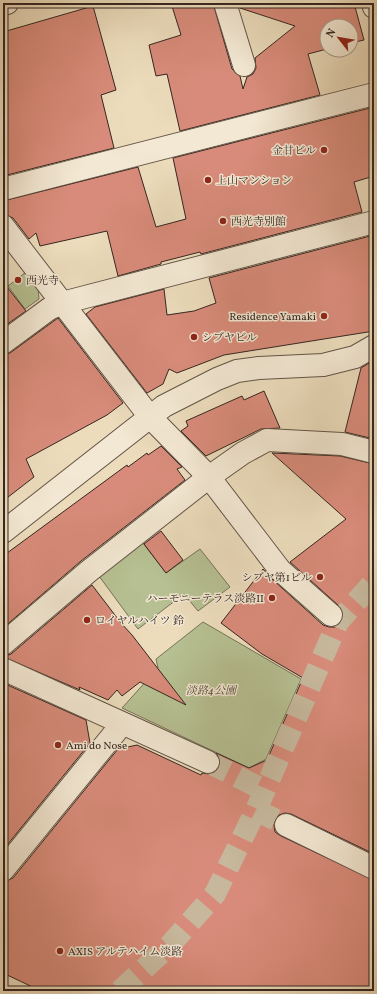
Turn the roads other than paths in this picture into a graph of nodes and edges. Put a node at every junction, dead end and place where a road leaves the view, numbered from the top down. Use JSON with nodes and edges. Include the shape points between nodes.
{"nodes":[{"id":1,"x":7,"y":3,"type":"edge"},
{"id":2,"x":225,"y":3,"type":"edge"},
{"id":3,"x":373,"y":3,"type":"edge"},
{"id":4,"x":3,"y":4,"type":"edge"},
{"id":5,"x":374,"y":7,"type":"edge"},
{"id":6,"x":244,"y":65,"type":"dead end"},
{"id":7,"x":374,"y":94,"type":"edge"},
{"id":8,"x":3,"y":189,"type":"edge"},
{"id":9,"x":374,"y":222,"type":"edge"},
{"id":10,"x":3,"y":226,"type":"edge"},
{"id":11,"x":62,"y":303,"type":"junction"},
{"id":12,"x":3,"y":343,"type":"edge"},
{"id":13,"x":374,"y":346,"type":"edge"},
{"id":14,"x":150,"y":417,"type":"junction"},
{"id":15,"x":374,"y":452,"type":"edge"},
{"id":16,"x":209,"y":477,"type":"junction"},
{"id":17,"x":3,"y":532,"type":"edge"},
{"id":18,"x":331,"y":615,"type":"dead end"},
{"id":19,"x":3,"y":644,"type":"edge"},
{"id":20,"x":3,"y":669,"type":"edge"},
{"id":21,"x":122,"y":724,"type":"junction"},
{"id":22,"x":208,"y":762,"type":"tunnel mouth"},
{"id":23,"x":286,"y":825,"type":"tunnel mouth"},
{"id":24,"x":374,"y":868,"type":"edge"},
{"id":25,"x":3,"y":870,"type":"edge"}],
"edges":[{"from":1,"to":4,"type":"street"},
{"from":2,"to":6,"type":"street"},
{"from":3,"to":5,"type":"street"},
{"from":7,"to":8,"type":"street"},
{"from":9,"to":11,"type":"street"},
{"from":10,"to":11,"type":"street"},
{"from":11,"to":12,"type":"street","via":[[49,309]]},
{"from":11,"to":14,"type":"street"},
{"from":13,"to":14,"type":"street","via":[[355,357],[323,366],[237,371],[164,406]]},
{"from":14,"to":16,"type":"street"},
{"from":14,"to":17,"type":"street"},
{"from":15,"to":16,"type":"street","via":[[342,444],[267,440]]},
{"from":16,"to":18,"type":"street","via":[[280,570]]},
{"from":16,"to":19,"type":"street","via":[[89,571]]},
{"from":20,"to":21,"type":"street"},
{"from":21,"to":22,"type":"street"},
{"from":21,"to":25,"type":"street"},
{"from":23,"to":24,"type":"street"}]}
